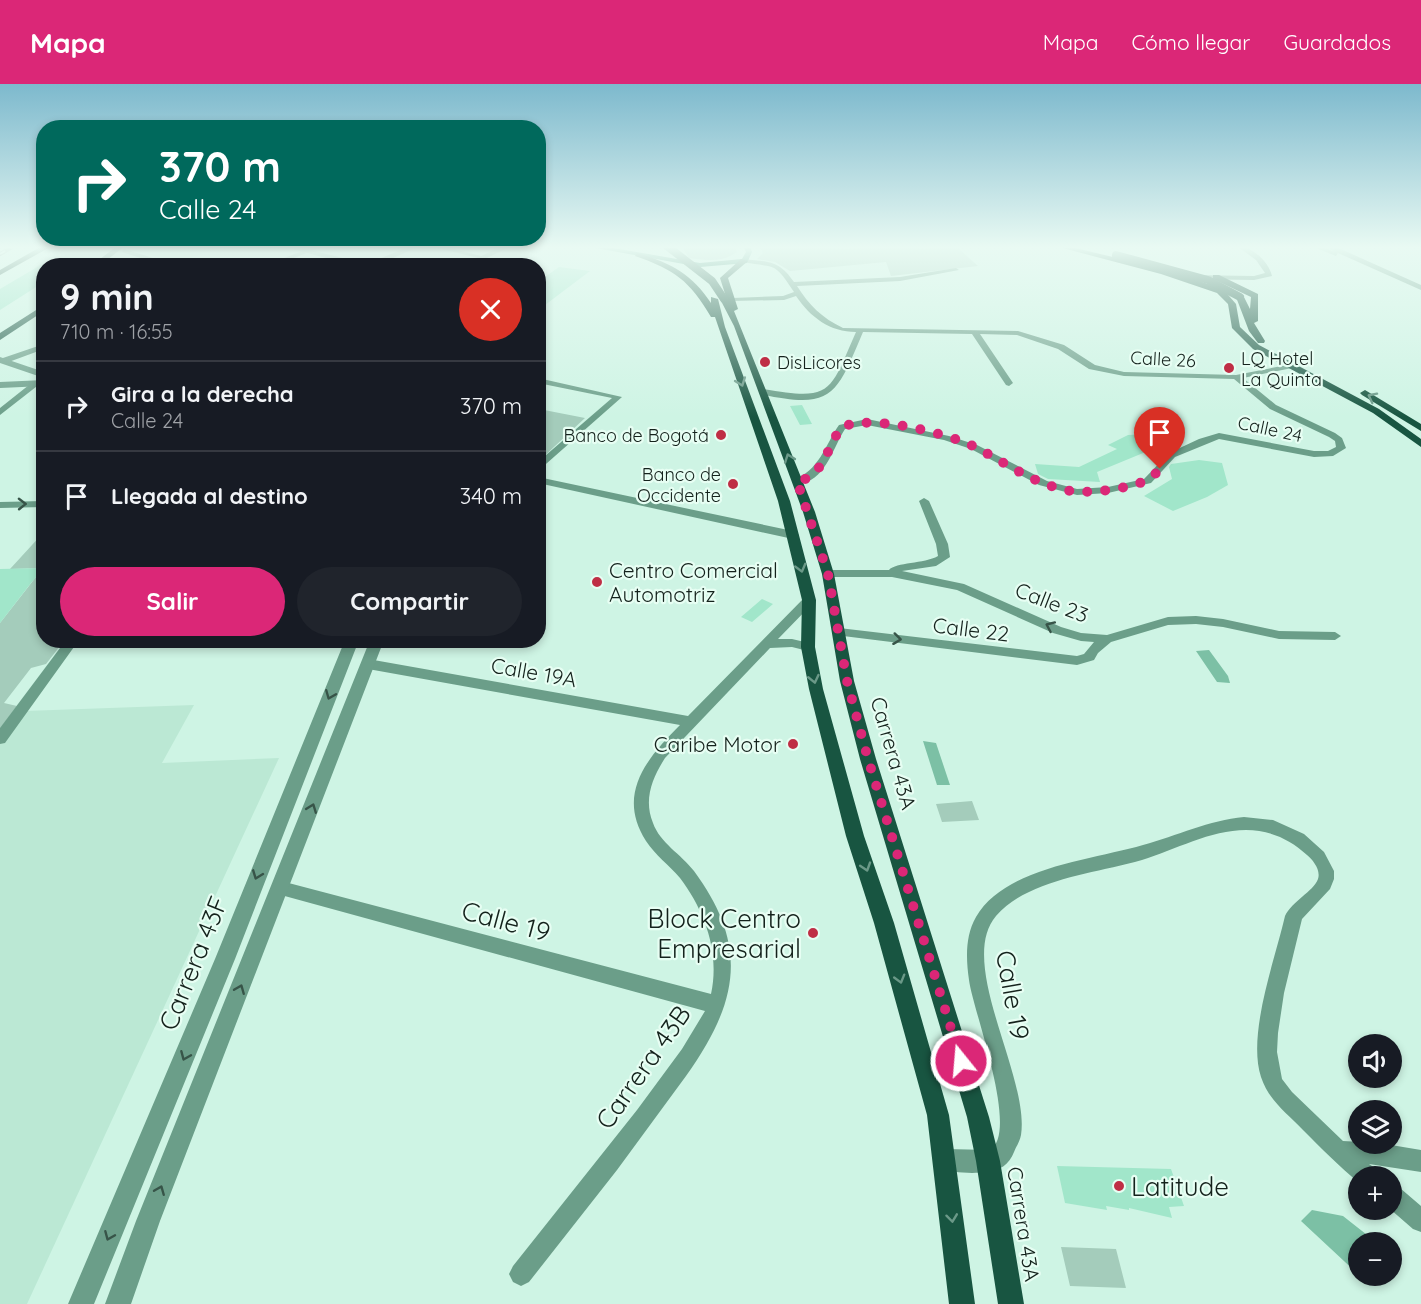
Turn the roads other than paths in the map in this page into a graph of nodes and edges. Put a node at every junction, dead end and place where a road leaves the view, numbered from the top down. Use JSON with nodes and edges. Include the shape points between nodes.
{"nodes":[{"id":1,"x":706,"y":303,"type":"edge"},
{"id":2,"x":715,"y":303,"type":"edge"},
{"id":3,"x":729,"y":303,"type":"edge"},
{"id":4,"x":805,"y":303,"type":"edge"},
{"id":5,"x":1231,"y":303,"type":"edge"},
{"id":6,"x":1244,"y":303,"type":"edge"},
{"id":7,"x":1254,"y":303,"type":"edge"},
{"id":8,"x":36,"y":305,"type":"edge"},
{"id":9,"x":36,"y":312,"type":"edge"},
{"id":10,"x":721,"y":327,"type":"junction"},
{"id":11,"x":0,"y":330,"type":"edge"},
{"id":12,"x":974,"y":331,"type":"junction"},
{"id":13,"x":858,"y":336,"type":"junction"},
{"id":14,"x":0,"y":337,"type":"edge"},
{"id":15,"x":1270,"y":347,"type":"junction"},
{"id":16,"x":36,"y":349,"type":"edge"},
{"id":17,"x":1,"y":360,"type":"edge"},
{"id":18,"x":1289,"y":366,"type":"junction"},
{"id":19,"x":36,"y":377,"type":"edge"},
{"id":20,"x":1236,"y":377,"type":"junction"},
{"id":21,"x":36,"y":380,"type":"edge"},
{"id":22,"x":36,"y":382,"type":"edge"},
{"id":23,"x":546,"y":382,"type":"edge"},
{"id":24,"x":1009,"y":383,"type":"dead end"},
{"id":25,"x":4,"y":384,"type":"edge"},
{"id":26,"x":762,"y":392,"type":"junction"},
{"id":27,"x":0,"y":411,"type":"edge"},
{"id":28,"x":1421,"y":428,"type":"edge"},
{"id":29,"x":1421,"y":444,"type":"edge"},
{"id":30,"x":546,"y":461,"type":"edge"},
{"id":31,"x":797,"y":481,"type":"junction"},
{"id":32,"x":546,"y":482,"type":"edge"},
{"id":33,"x":924,"y":501,"type":"dead end"},
{"id":34,"x":36,"y":504,"type":"edge"},
{"id":35,"x":0,"y":505,"type":"edge"},
{"id":36,"x":792,"y":535,"type":"junction"},
{"id":37,"x":917,"y":571,"type":"junction"},
{"id":38,"x":828,"y":574,"type":"junction"},
{"id":39,"x":809,"y":600,"type":"junction"},
{"id":40,"x":838,"y":632,"type":"junction"},
{"id":41,"x":1335,"y":636,"type":"dead end"},
{"id":42,"x":1080,"y":637,"type":"junction"},
{"id":43,"x":1107,"y":639,"type":"junction"},
{"id":44,"x":766,"y":644,"type":"junction"},
{"id":45,"x":808,"y":647,"type":"junction"},
{"id":46,"x":67,"y":648,"type":"edge"},
{"id":47,"x":349,"y":648,"type":"edge"},
{"id":48,"x":374,"y":648,"type":"edge"},
{"id":49,"x":1093,"y":650,"type":"junction"},
{"id":50,"x":368,"y":664,"type":"junction"},
{"id":51,"x":692,"y":722,"type":"junction"},
{"id":52,"x":0,"y":739,"type":"edge"},
{"id":53,"x":281,"y":888,"type":"junction"},
{"id":54,"x":716,"y":1005,"type":"junction"},
{"id":55,"x":1336,"y":1151,"type":"junction"},
{"id":56,"x":945,"y":1160,"type":"junction"},
{"id":57,"x":988,"y":1161,"type":"junction"},
{"id":58,"x":1421,"y":1161,"type":"edge"},
{"id":59,"x":1355,"y":1166,"type":"edge"},
{"id":60,"x":1402,"y":1205,"type":"edge"},
{"id":61,"x":1421,"y":1221,"type":"edge"},
{"id":62,"x":521,"y":1274,"type":"dead end"},
{"id":63,"x":81,"y":1304,"type":"edge"},
{"id":64,"x":118,"y":1304,"type":"edge"},
{"id":65,"x":962,"y":1304,"type":"edge"},
{"id":66,"x":1011,"y":1304,"type":"edge"}],
"edges":[{"from":1,"to":10,"type":"main road"},
{"from":2,"to":10,"type":"main road"},
{"from":3,"to":26,"type":"main road","name":"Carrera 43A"},
{"from":4,"to":13,"type":"street","via":[[825,321]]},
{"from":5,"to":18,"type":"main road","via":[[1236,328],[1256,347]]},
{"from":6,"to":15,"type":"main road","bridge":true,"via":[[1250,328]]},
{"from":7,"to":15,"type":"main road","via":[[1255,330]]},
{"from":8,"to":11,"type":"main road"},
{"from":9,"to":14,"type":"main road"},
{"from":10,"to":36,"type":"main road","one_way":true,"via":[[784,501]]},
{"from":12,"to":13,"type":"street","name":"Calle 26"},
{"from":12,"to":20,"type":"street","name":"Calle 26","via":[[1018,333],[1042,339],[1106,371],[1162,377]]},
{"from":12,"to":24,"type":"street"},
{"from":13,"to":26,"type":"street","via":[[834,389],[821,396]]},
{"from":28,"to":15,"type":"main road","one_way":true,"via":[[1368,394]]},
{"from":16,"to":17,"type":"street"},
{"from":17,"to":19,"type":"street"},
{"from":18,"to":20,"type":"street","name":"Calle 26"},
{"from":18,"to":29,"type":"main road","via":[[1376,411]]},
{"from":20,"to":31,"type":"street","name":"Calle 24","via":[[1273,407],[1332,435],[1341,448],[1330,454],[1314,454],[1219,436],[1172,455],[1147,481],[1077,492],[1043,483],[958,441],[867,422],[842,427],[832,440],[824,463],[811,477]]},
{"from":21,"to":25,"type":"street"},
{"from":22,"to":27,"type":"street"},
{"from":23,"to":30,"type":"street","via":[[618,397]]},
{"from":31,"to":26,"type":"main road","name":"Carrera 43A","one_way":true},
{"from":31,"to":38,"type":"main road","name":"Carrera 43A"},
{"from":32,"to":36,"type":"street"},
{"from":33,"to":37,"type":"street","via":[[944,557]]},
{"from":35,"to":34,"type":"street","one_way":true},
{"from":36,"to":39,"type":"main road","one_way":true},
{"from":37,"to":38,"type":"street","name":"Calle 23"},
{"from":42,"to":37,"type":"street","name":"Calle 23","one_way":true},
{"from":38,"to":40,"type":"main road","name":"Carrera 43A"},
{"from":39,"to":44,"type":"street","name":"Carrera 43B"},
{"from":39,"to":45,"type":"main road"},
{"from":40,"to":49,"type":"street","name":"Calle 22","one_way":true,"via":[[1077,662],[1089,657]]},
{"from":40,"to":57,"type":"main road","name":"Carrera 43A","via":[[868,759],[978,1117]]},
{"from":41,"to":43,"type":"street","name":"Calle 23","via":[[1279,635],[1196,620],[1168,621]]},
{"from":42,"to":43,"type":"street","name":"Calle 23"},
{"from":42,"to":49,"type":"street"},
{"from":43,"to":49,"type":"street","name":"Calle 22"},
{"from":44,"to":45,"type":"street"},
{"from":44,"to":51,"type":"street","name":"Carrera 43B"},
{"from":45,"to":56,"type":"main road","one_way":true,"via":[[855,836],[897,966],[938,1115]]},
{"from":46,"to":52,"type":"street"},
{"from":47,"to":63,"type":"street","name":"Carrera 43F","one_way":true},
{"from":48,"to":50,"type":"street"},
{"from":50,"to":51,"type":"street","name":"Calle 19A"},
{"from":53,"to":50,"type":"street","one_way":true},
{"from":51,"to":54,"type":"street","name":"Carrera 43B","via":[[647,772],[640,808],[659,847],[685,872],[702,897],[722,950],[722,985]]},
{"from":53,"to":54,"type":"street","name":"Calle 19"},
{"from":64,"to":53,"type":"street","one_way":true},
{"from":54,"to":62,"type":"street","name":"Carrera 43B","via":[[704,1033],[640,1123]]},
{"from":55,"to":57,"type":"street","name":"Calle 19","via":[[1281,1098],[1269,1071],[1268,1034],[1294,916],[1323,886],[1327,876],[1316,852],[1277,827],[1242,823],[1024,886],[993,908],[976,941],[978,974],[1012,1113],[1011,1138],[1002,1155]]},
{"from":55,"to":58,"type":"street"},
{"from":55,"to":59,"type":"street"},
{"from":56,"to":57,"type":"street"},
{"from":56,"to":65,"type":"main road","one_way":true},
{"from":57,"to":66,"type":"main road","name":"Carrera 43A"},
{"from":60,"to":61,"type":"street"}]}
